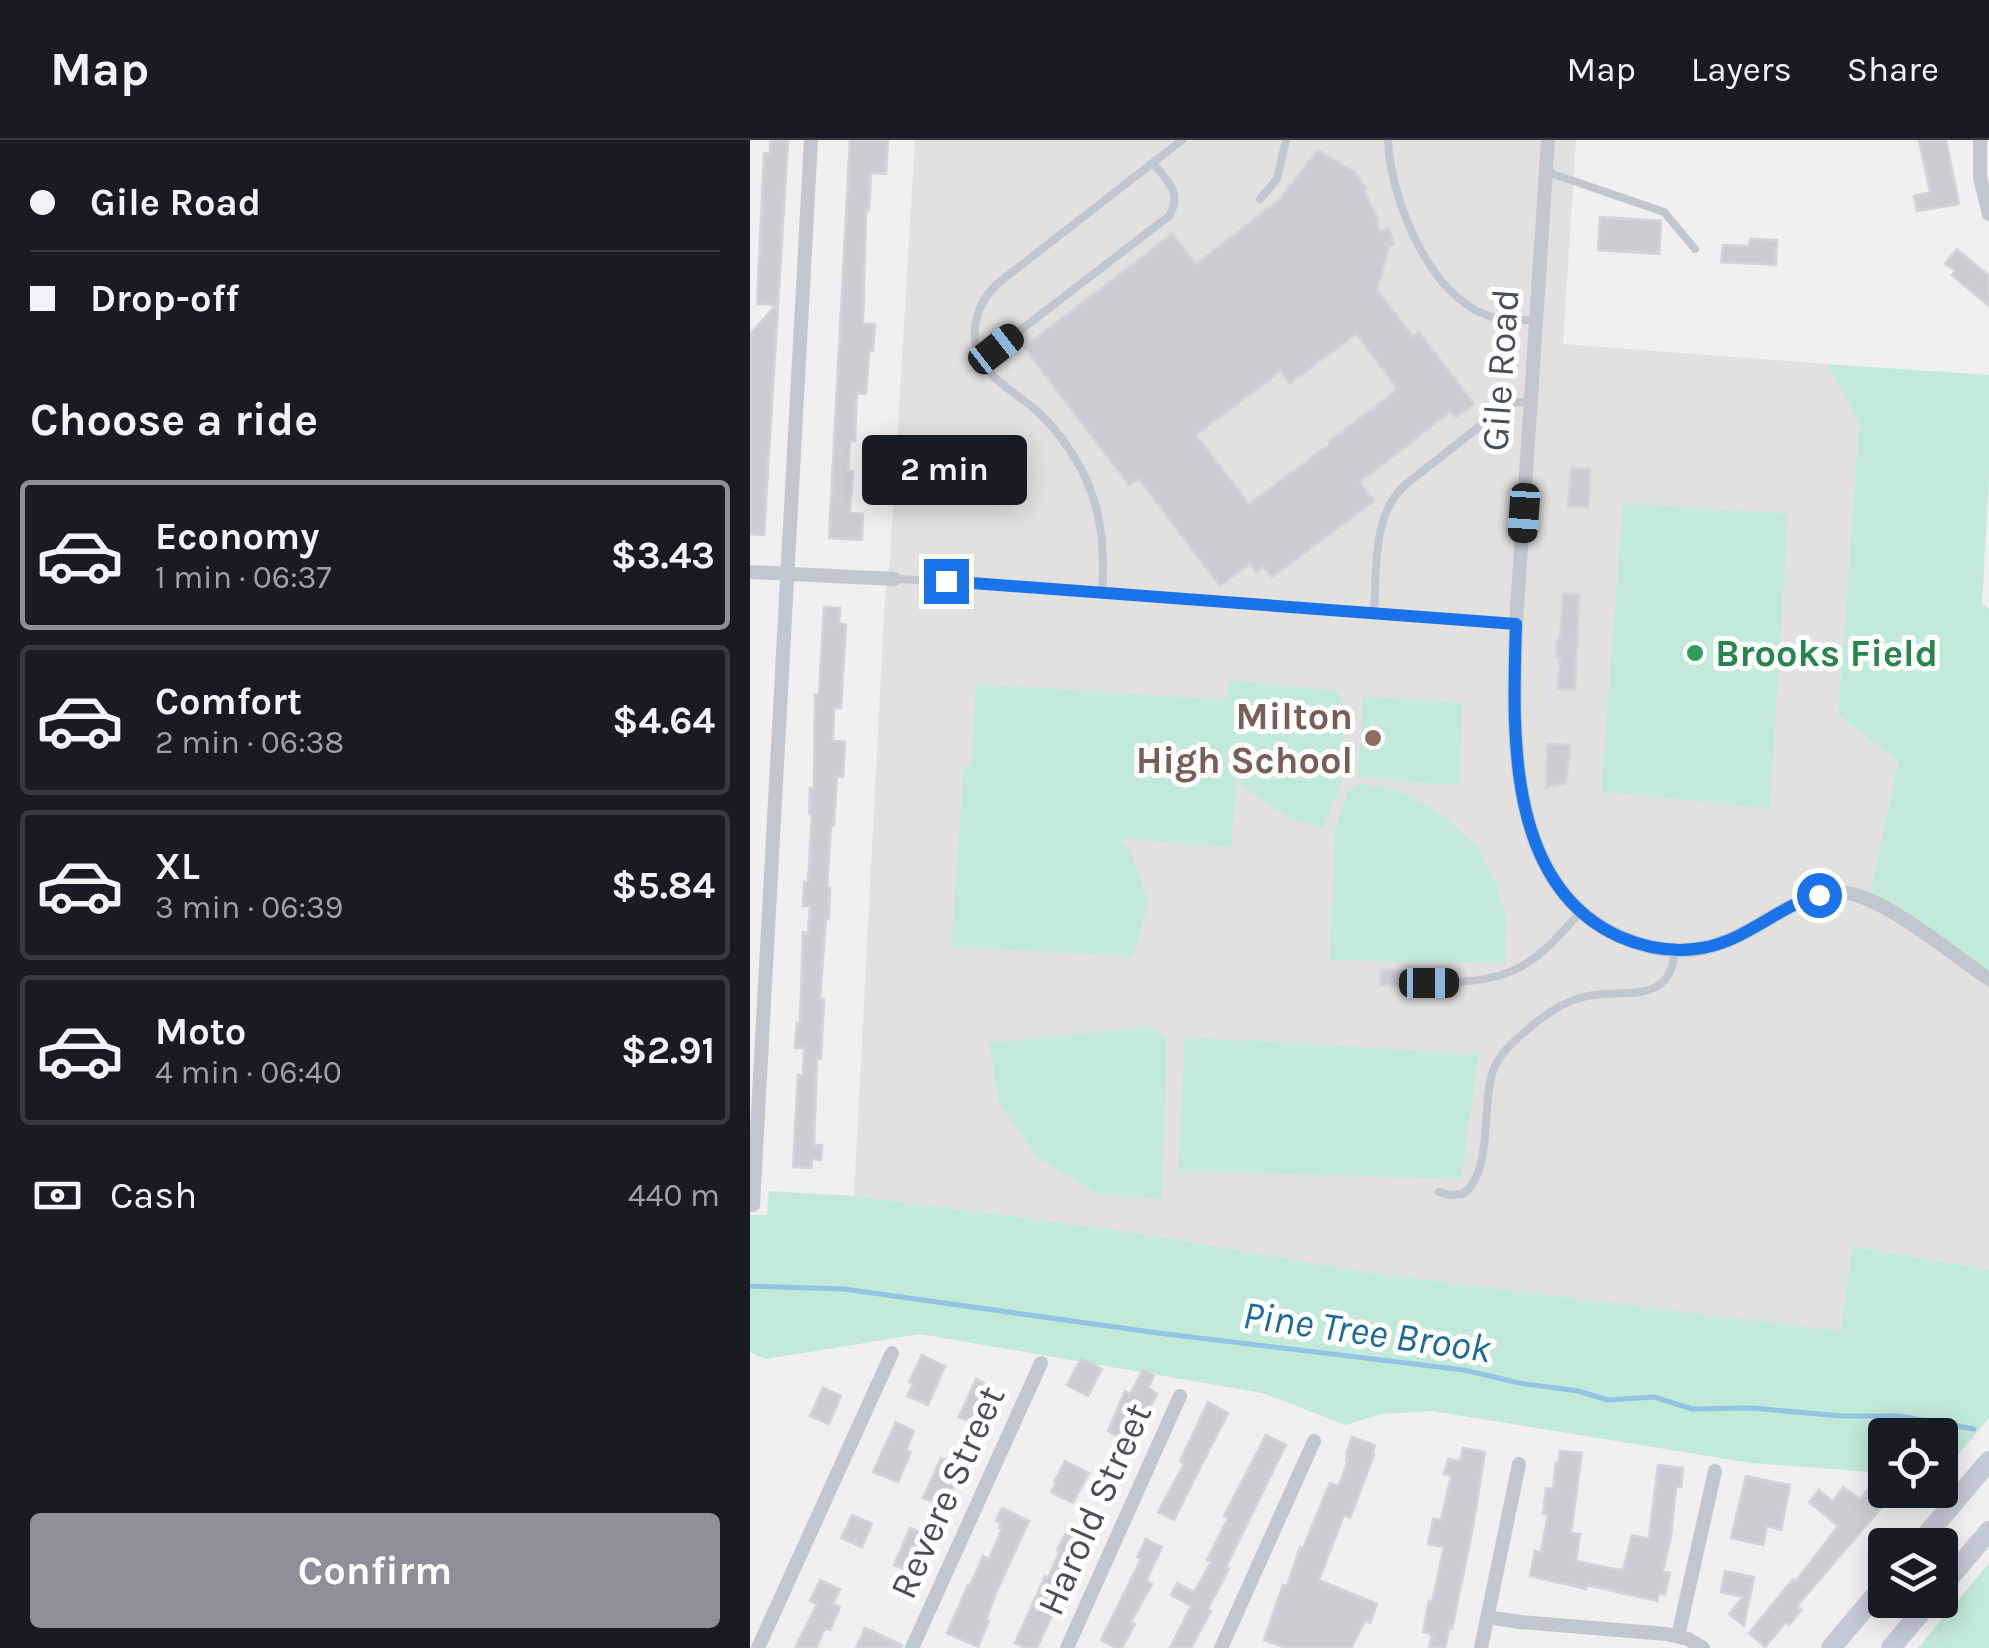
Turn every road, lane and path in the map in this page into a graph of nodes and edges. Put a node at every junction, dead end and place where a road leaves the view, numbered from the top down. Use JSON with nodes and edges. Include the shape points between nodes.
{"nodes":[{"id":1,"x":811,"y":140,"type":"edge"},
{"id":2,"x":1182,"y":140,"type":"edge"},
{"id":3,"x":1286,"y":140,"type":"edge"},
{"id":4,"x":1388,"y":140,"type":"edge"},
{"id":5,"x":1548,"y":140,"type":"edge"},
{"id":6,"x":1980,"y":140,"type":"edge"},
{"id":7,"x":1154,"y":164,"type":"junction"},
{"id":8,"x":1546,"y":172,"type":"junction"},
{"id":9,"x":1260,"y":199,"type":"dead end"},
{"id":10,"x":1989,"y":214,"type":"edge"},
{"id":11,"x":1695,"y":248,"type":"dead end"},
{"id":12,"x":1536,"y":320,"type":"junction"},
{"id":13,"x":976,"y":344,"type":"junction"},
{"id":14,"x":1531,"y":402,"type":"junction"},
{"id":15,"x":750,"y":572,"type":"edge"},
{"id":16,"x":788,"y":574,"type":"junction"},
{"id":17,"x":894,"y":579,"type":"joint"},
{"id":18,"x":1102,"y":594,"type":"junction"},
{"id":19,"x":1374,"y":614,"type":"junction"},
{"id":20,"x":1516,"y":624,"type":"junction"},
{"id":21,"x":1581,"y":911,"type":"junction"},
{"id":22,"x":1675,"y":950,"type":"junction"},
{"id":23,"x":1989,"y":979,"type":"edge"},
{"id":24,"x":1429,"y":983,"type":"dead end"},
{"id":25,"x":1440,"y":1192,"type":"dead end"},
{"id":26,"x":751,"y":1205,"type":"edge"},
{"id":27,"x":892,"y":1353,"type":"dead end"},
{"id":28,"x":1041,"y":1364,"type":"dead end"},
{"id":29,"x":1180,"y":1396,"type":"dead end"},
{"id":30,"x":1314,"y":1441,"type":"dead end"},
{"id":31,"x":1989,"y":1461,"type":"edge"},
{"id":32,"x":1519,"y":1464,"type":"dead end"},
{"id":33,"x":1715,"y":1471,"type":"dead end"},
{"id":34,"x":1932,"y":1528,"type":"edge"},
{"id":35,"x":1989,"y":1531,"type":"edge"},
{"id":36,"x":1958,"y":1568,"type":"edge"},
{"id":37,"x":1868,"y":1604,"type":"edge"},
{"id":38,"x":1488,"y":1617,"type":"junction"},
{"id":39,"x":1916,"y":1618,"type":"edge"},
{"id":40,"x":1678,"y":1636,"type":"junction"},
{"id":41,"x":758,"y":1648,"type":"edge"},
{"id":42,"x":912,"y":1648,"type":"edge"},
{"id":43,"x":1067,"y":1648,"type":"edge"},
{"id":44,"x":1221,"y":1648,"type":"edge"},
{"id":45,"x":1481,"y":1648,"type":"edge"},
{"id":46,"x":1704,"y":1648,"type":"edge"},
{"id":47,"x":1831,"y":1648,"type":"edge"},
{"id":48,"x":1891,"y":1648,"type":"edge"}],
"edges":[{"from":1,"to":16,"type":"street"},
{"from":2,"to":7,"type":"lane"},
{"from":3,"to":9,"type":"lane","via":[[1278,179]]},
{"from":4,"to":12,"type":"lane","via":[[1402,212],[1438,274],[1479,312]]},
{"from":5,"to":8,"type":"street","name":"Gile Road"},
{"from":6,"to":10,"type":"street"},
{"from":7,"to":13,"type":"lane","via":[[992,288],[977,312]]},
{"from":7,"to":13,"type":"lane","via":[[1174,191],[1169,216],[996,349]]},
{"from":8,"to":11,"type":"lane","via":[[1664,212]]},
{"from":8,"to":12,"type":"street","name":"Gile Road"},
{"from":12,"to":14,"type":"street","name":"Gile Road"},
{"from":13,"to":18,"type":"lane","via":[[990,373],[1051,425],[1080,467],[1101,526]]},
{"from":14,"to":19,"type":"lane","via":[[1503,408],[1393,498],[1380,535]]},
{"from":14,"to":20,"type":"street","name":"Gile Road"},
{"from":15,"to":16,"type":"street"},
{"from":16,"to":17,"type":"street"},
{"from":16,"to":26,"type":"street"},
{"from":17,"to":18,"type":"lane"},
{"from":18,"to":19,"type":"lane"},
{"from":19,"to":20,"type":"lane"},
{"from":20,"to":21,"type":"street","name":"Gile Road","via":[[1515,742],[1523,801],[1546,864]]},
{"from":21,"to":22,"type":"street","name":"Gile Road","via":[[1631,942]]},
{"from":21,"to":24,"type":"lane","via":[[1548,947],[1510,973]]},
{"from":22,"to":23,"type":"street","name":"Gile Road","via":[[1732,940],[1810,898],[1850,894],[1882,906]]},
{"from":22,"to":25,"type":"lane","via":[[1672,968],[1656,988],[1580,997],[1517,1038],[1492,1074],[1486,1136],[1472,1185],[1463,1194]]},
{"from":27,"to":41,"type":"street"},
{"from":28,"to":42,"type":"street","name":"Revere Street"},
{"from":29,"to":43,"type":"street","name":"Harold Street"},
{"from":30,"to":44,"type":"street"},
{"from":31,"to":34,"type":"main road"},
{"from":32,"to":38,"type":"street"},
{"from":33,"to":40,"type":"street"},
{"from":35,"to":36,"type":"main road"},
{"from":37,"to":47,"type":"main road"},
{"from":38,"to":40,"type":"street"},
{"from":38,"to":45,"type":"street"},
{"from":39,"to":48,"type":"main road"},
{"from":40,"to":46,"type":"street"}]}
